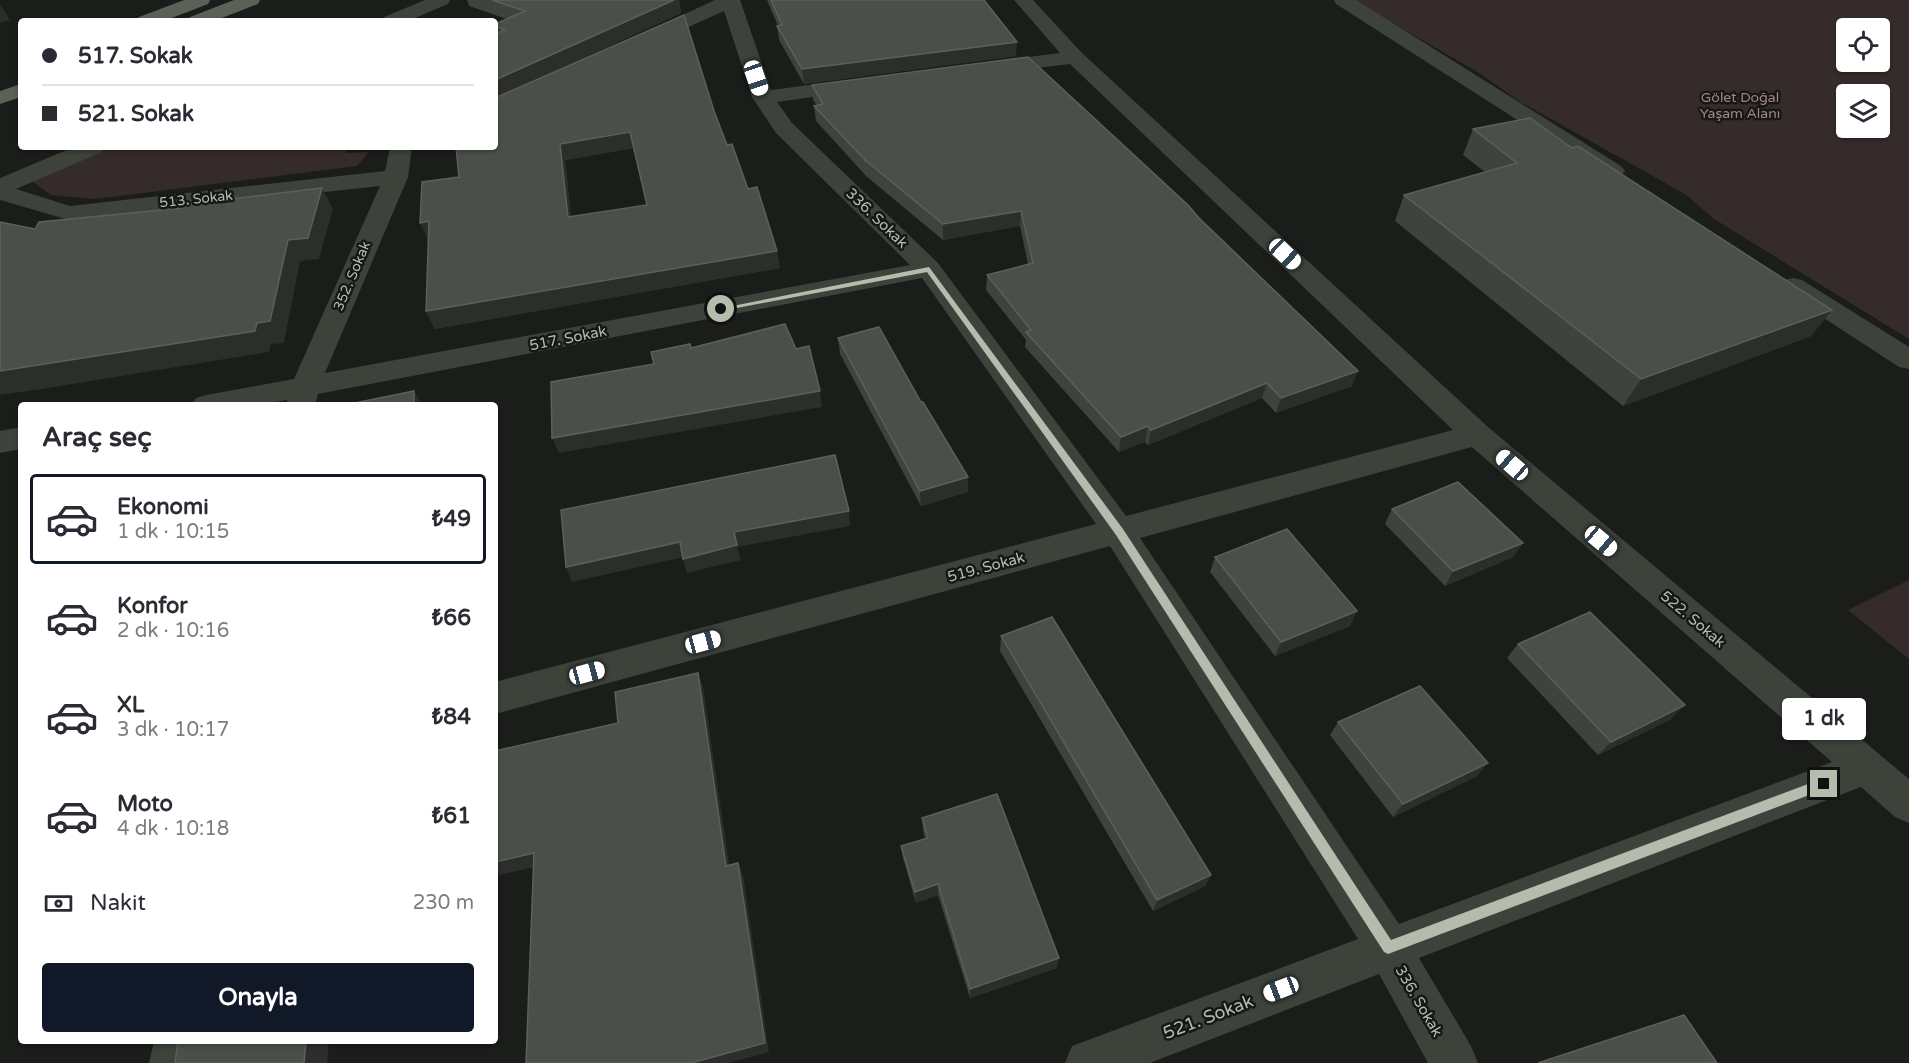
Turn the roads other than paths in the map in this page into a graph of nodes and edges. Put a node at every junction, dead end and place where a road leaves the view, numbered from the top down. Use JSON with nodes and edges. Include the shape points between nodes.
{"nodes":[{"id":1,"x":201,"y":0,"type":"edge"},
{"id":2,"x":251,"y":0,"type":"edge"},
{"id":3,"x":730,"y":0,"type":"edge"},
{"id":4,"x":1023,"y":0,"type":"edge"},
{"id":5,"x":1343,"y":0,"type":"edge"},
{"id":6,"x":432,"y":9,"type":"edge"},
{"id":7,"x":154,"y":18,"type":"edge"},
{"id":8,"x":205,"y":18,"type":"edge"},
{"id":9,"x":401,"y":18,"type":"edge"},
{"id":10,"x":623,"y":50,"type":"edge"},
{"id":11,"x":1075,"y":57,"type":"junction"},
{"id":12,"x":971,"y":70,"type":"edge"},
{"id":13,"x":879,"y":82,"type":"edge"},
{"id":14,"x":18,"y":91,"type":"edge"},
{"id":15,"x":763,"y":97,"type":"junction"},
{"id":16,"x":0,"y":98,"type":"edge"},
{"id":17,"x":87,"y":150,"type":"edge"},
{"id":18,"x":403,"y":156,"type":"edge"},
{"id":19,"x":1634,"y":184,"type":"edge"},
{"id":20,"x":0,"y":187,"type":"edge"},
{"id":21,"x":0,"y":192,"type":"edge"},
{"id":22,"x":929,"y":269,"type":"junction"},
{"id":23,"x":1771,"y":272,"type":"edge"},
{"id":24,"x":1909,"y":360,"type":"edge"},
{"id":25,"x":302,"y":396,"type":"edge"},
{"id":26,"x":238,"y":402,"type":"edge"},
{"id":27,"x":1477,"y":435,"type":"junction"},
{"id":28,"x":18,"y":439,"type":"edge"},
{"id":29,"x":0,"y":442,"type":"edge"},
{"id":30,"x":1119,"y":532,"type":"junction"},
{"id":31,"x":498,"y":697,"type":"edge"},
{"id":32,"x":1867,"y":767,"type":"junction"},
{"id":33,"x":1909,"y":804,"type":"edge"},
{"id":34,"x":1388,"y":947,"type":"junction"},
{"id":35,"x":176,"y":1044,"type":"edge"},
{"id":36,"x":173,"y":1063,"type":"edge"},
{"id":37,"x":1089,"y":1063,"type":"edge"},
{"id":38,"x":1454,"y":1063,"type":"edge"}],
"edges":[{"from":1,"to":7,"type":"main road"},
{"from":2,"to":8,"type":"main road"},
{"from":3,"to":10,"type":"street"},
{"from":3,"to":15,"type":"street","name":"336. Sokak"},
{"from":4,"to":11,"type":"street","name":"522. Sokak"},
{"from":5,"to":19,"type":"street"},
{"from":6,"to":9,"type":"street"},
{"from":11,"to":12,"type":"street"},
{"from":11,"to":27,"type":"street","name":"522. Sokak"},
{"from":13,"to":15,"type":"street"},
{"from":14,"to":16,"type":"main road"},
{"from":15,"to":22,"type":"street","name":"336. Sokak","via":[[784,128]]},
{"from":17,"to":20,"type":"street"},
{"from":18,"to":21,"type":"street","name":"513. Sokak","via":[[69,213]]},
{"from":18,"to":25,"type":"street","name":"352. Sokak"},
{"from":22,"to":25,"type":"street","name":"517. Sokak"},
{"from":22,"to":30,"type":"street","name":"336. Sokak"},
{"from":23,"to":24,"type":"street"},
{"from":25,"to":26,"type":"street","name":"517. Sokak"},
{"from":27,"to":30,"type":"street","name":"519. Sokak"},
{"from":27,"to":32,"type":"street","name":"522. Sokak"},
{"from":28,"to":29,"type":"street"},
{"from":30,"to":31,"type":"street","name":"519. Sokak"},
{"from":30,"to":34,"type":"street","name":"336. Sokak"},
{"from":32,"to":33,"type":"street","name":"522. Sokak"},
{"from":32,"to":34,"type":"street","name":"521. Sokak"},
{"from":34,"to":37,"type":"street","name":"521. Sokak"},
{"from":34,"to":38,"type":"street","name":"336. Sokak"},
{"from":35,"to":36,"type":"street"}]}
